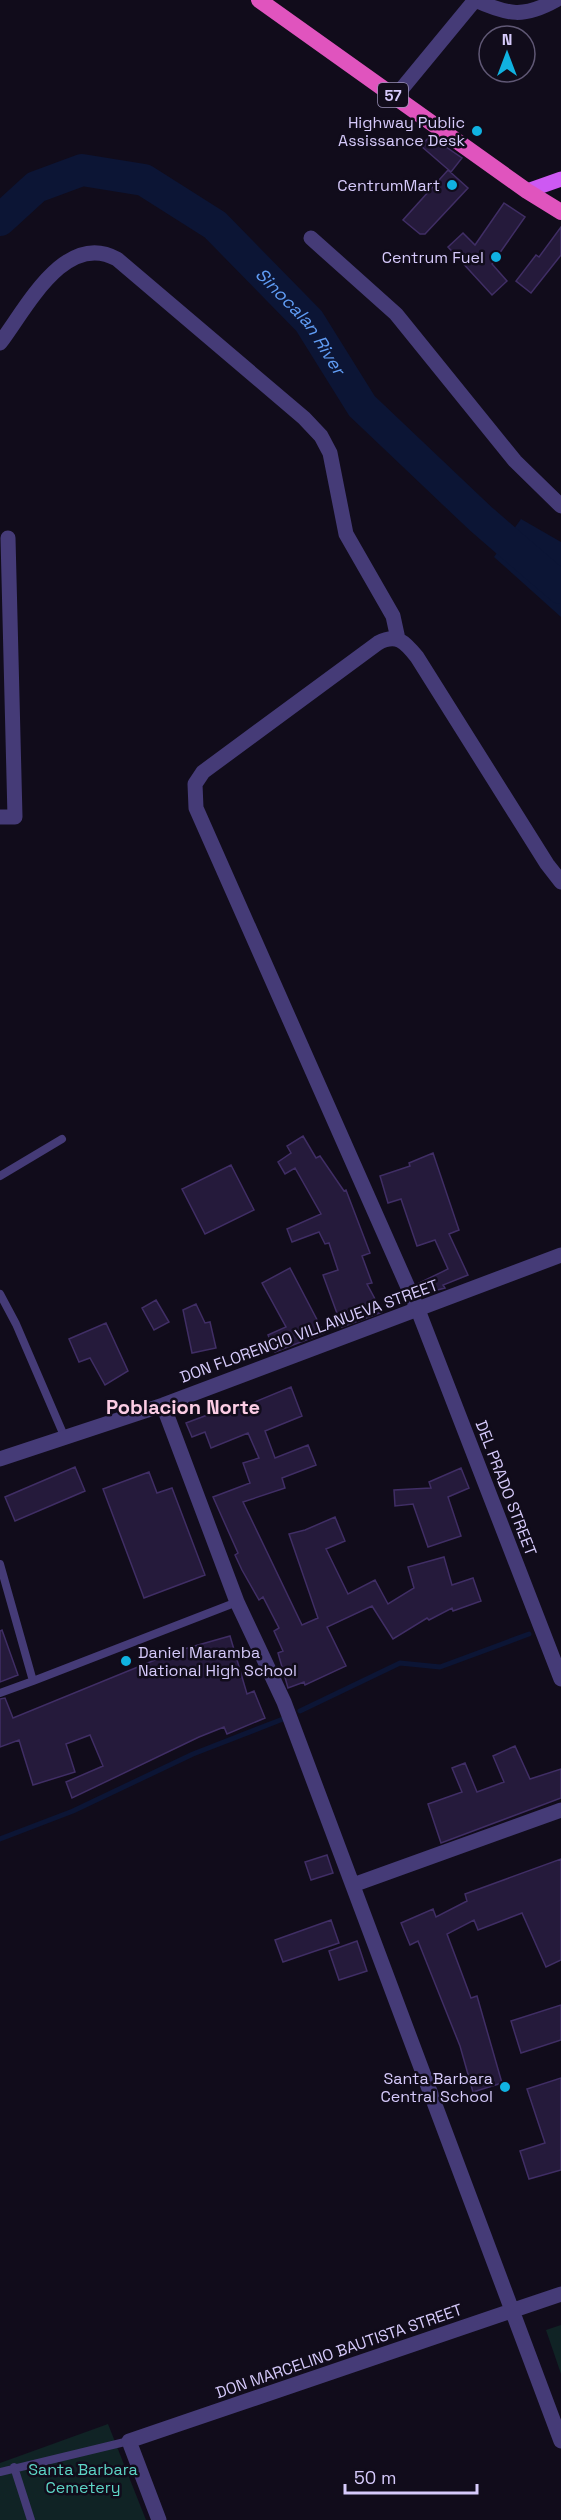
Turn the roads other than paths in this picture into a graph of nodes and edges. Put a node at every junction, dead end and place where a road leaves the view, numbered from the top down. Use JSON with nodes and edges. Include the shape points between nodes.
{"nodes":[{"id":1,"x":259,"y":0,"type":"edge"},
{"id":2,"x":475,"y":0,"type":"edge"},
{"id":3,"x":555,"y":0,"type":"edge"},
{"id":4,"x":395,"y":97,"type":"junction"},
{"id":5,"x":561,"y":179,"type":"edge"},
{"id":6,"x":527,"y":191,"type":"junction"},
{"id":7,"x":561,"y":212,"type":"edge"},
{"id":8,"x":311,"y":238,"type":"dead end"},
{"id":9,"x":0,"y":343,"type":"edge"},
{"id":10,"x":561,"y":506,"type":"edge"},
{"id":11,"x":8,"y":538,"type":"dead end"},
{"id":12,"x":398,"y":639,"type":"junction"},
{"id":13,"x":6,"y":699,"type":"edge"},
{"id":14,"x":0,"y":817,"type":"edge"},
{"id":15,"x":561,"y":882,"type":"edge"},
{"id":16,"x":62,"y":1139,"type":"dead end"},
{"id":17,"x":0,"y":1176,"type":"edge"},
{"id":18,"x":561,"y":1255,"type":"edge"},
{"id":19,"x":0,"y":1294,"type":"edge"},
{"id":20,"x":418,"y":1310,"type":"junction"},
{"id":21,"x":163,"y":1405,"type":"junction"},
{"id":22,"x":65,"y":1438,"type":"junction"},
{"id":23,"x":0,"y":1459,"type":"edge"},
{"id":24,"x":0,"y":1564,"type":"edge"},
{"id":25,"x":237,"y":1602,"type":"junction"},
{"id":26,"x":561,"y":1678,"type":"edge"},
{"id":27,"x":33,"y":1681,"type":"junction"},
{"id":28,"x":0,"y":1694,"type":"edge"},
{"id":29,"x":561,"y":1810,"type":"edge"},
{"id":30,"x":352,"y":1886,"type":"junction"},
{"id":31,"x":561,"y":2294,"type":"edge"},
{"id":32,"x":512,"y":2312,"type":"junction"},
{"id":33,"x":129,"y":2441,"type":"junction"},
{"id":34,"x":561,"y":2441,"type":"edge"},
{"id":35,"x":14,"y":2467,"type":"junction"},
{"id":36,"x":0,"y":2472,"type":"edge"},
{"id":37,"x":31,"y":2520,"type":"edge"},
{"id":38,"x":159,"y":2520,"type":"edge"}],
"edges":[{"from":1,"to":4,"type":"highway","number":"57"},
{"from":2,"to":3,"type":"street","via":[[498,11],[514,13],[535,12]]},
{"from":2,"to":4,"type":"street"},
{"from":4,"to":6,"type":"highway","number":"57"},
{"from":5,"to":6,"type":"main road"},
{"from":6,"to":7,"type":"highway","number":"57"},
{"from":8,"to":10,"type":"street","via":[[396,314],[515,461]]},
{"from":9,"to":12,"type":"street","via":[[55,269],[71,258],[91,252],[117,259],[321,436],[330,453],[345,534],[393,616]]},
{"from":11,"to":13,"type":"street"},
{"from":12,"to":15,"type":"street","via":[[417,657]]},
{"from":12,"to":20,"type":"street","name":"DEL PRADO STREET","via":[[378,643],[203,772],[193,796]]},
{"from":13,"to":14,"type":"street","via":[[15,817]]},
{"from":16,"to":17,"type":"lane"},
{"from":18,"to":20,"type":"street","name":"DON FLORENCIO VILLANUEVA STREET"},
{"from":19,"to":22,"type":"lane"},
{"from":20,"to":21,"type":"street","name":"DON FLORENCIO VILLANUEVA STREET"},
{"from":20,"to":26,"type":"street","name":"DEL PRADO STREET"},
{"from":21,"to":22,"type":"street","name":"DON FLORENCIO VILLANUEVA STREET"},
{"from":21,"to":25,"type":"street"},
{"from":22,"to":23,"type":"street","name":"DON FLORENCIO VILLANUEVA STREET"},
{"from":24,"to":27,"type":"lane"},
{"from":25,"to":27,"type":"lane"},
{"from":25,"to":30,"type":"street","via":[[284,1702]]},
{"from":27,"to":28,"type":"lane"},
{"from":29,"to":30,"type":"street"},
{"from":30,"to":32,"type":"street"},
{"from":31,"to":32,"type":"street","name":"DON MARCELINO BAUTISTA STREET"},
{"from":32,"to":33,"type":"street","name":"DON MARCELINO BAUTISTA STREET"},
{"from":32,"to":34,"type":"street"},
{"from":33,"to":35,"type":"lane"},
{"from":33,"to":38,"type":"street"},
{"from":35,"to":36,"type":"lane"},
{"from":35,"to":37,"type":"lane"}]}
